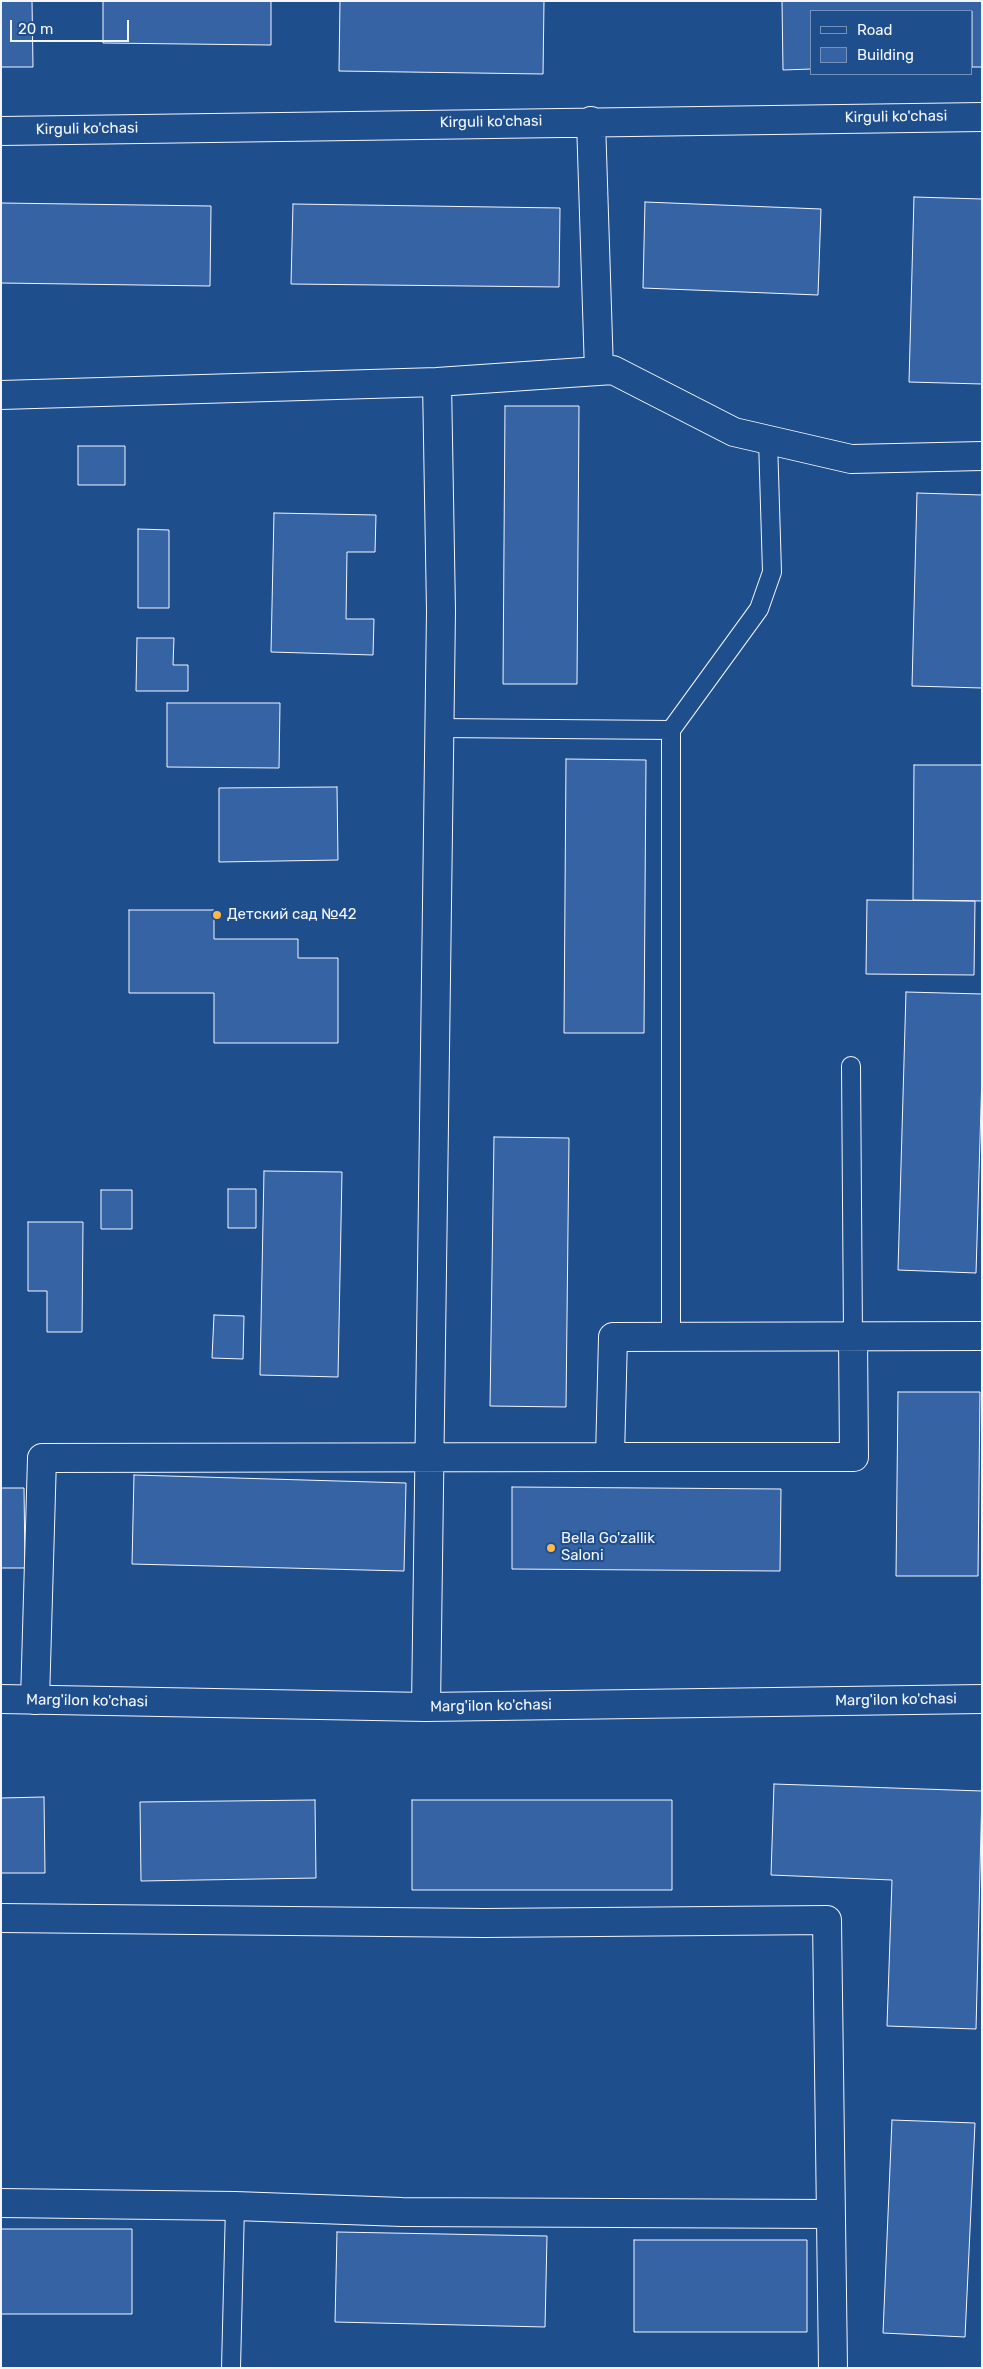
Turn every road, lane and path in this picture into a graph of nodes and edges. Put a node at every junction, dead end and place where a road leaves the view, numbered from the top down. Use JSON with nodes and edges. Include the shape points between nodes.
{"nodes":[{"id":1,"x":982,"y":117,"type":"edge"},
{"id":2,"x":591,"y":121,"type":"junction"},
{"id":3,"x":1,"y":131,"type":"edge"},
{"id":4,"x":599,"y":372,"type":"junction"},
{"id":5,"x":437,"y":382,"type":"junction"},
{"id":6,"x":1,"y":395,"type":"edge"},
{"id":7,"x":768,"y":440,"type":"junction"},
{"id":8,"x":982,"y":456,"type":"edge"},
{"id":9,"x":439,"y":728,"type":"junction"},
{"id":10,"x":670,"y":730,"type":"junction"},
{"id":11,"x":852,"y":1066,"type":"dead end"},
{"id":12,"x":853,"y":1336,"type":"junction"},
{"id":13,"x":982,"y":1336,"type":"edge"},
{"id":14,"x":670,"y":1337,"type":"junction"},
{"id":15,"x":429,"y":1457,"type":"junction"},
{"id":16,"x":610,"y":1457,"type":"junction"},
{"id":17,"x":1,"y":1699,"type":"edge"},
{"id":18,"x":982,"y":1699,"type":"edge"},
{"id":19,"x":35,"y":1700,"type":"junction"},
{"id":20,"x":426,"y":1708,"type":"junction"},
{"id":21,"x":1,"y":1918,"type":"edge"},
{"id":22,"x":1,"y":2203,"type":"edge"},
{"id":23,"x":235,"y":2206,"type":"junction"},
{"id":24,"x":830,"y":2214,"type":"junction"},
{"id":25,"x":231,"y":2368,"type":"edge"},
{"id":26,"x":833,"y":2368,"type":"edge"}],
"edges":[{"from":1,"to":2,"type":"street","name":"Kirguli ko'chasi"},
{"from":2,"to":3,"type":"street","name":"Kirguli ko'chasi"},
{"from":2,"to":4,"type":"street"},
{"from":4,"to":5,"type":"street"},
{"from":4,"to":7,"type":"street","via":[[613,370],[734,432]]},
{"from":5,"to":6,"type":"street"},
{"from":5,"to":9,"type":"street","via":[[441,611]]},
{"from":7,"to":8,"type":"street","via":[[852,459]]},
{"from":7,"to":10,"type":"lane","via":[[772,572],[759,609]]},
{"from":9,"to":10,"type":"lane"},
{"from":9,"to":15,"type":"street"},
{"from":10,"to":14,"type":"lane"},
{"from":11,"to":12,"type":"lane"},
{"from":12,"to":13,"type":"street"},
{"from":12,"to":14,"type":"street"},
{"from":12,"to":16,"type":"street","via":[[854,1457]]},
{"from":14,"to":16,"type":"street","via":[[613,1337]]},
{"from":15,"to":16,"type":"street"},
{"from":15,"to":19,"type":"street","via":[[42,1458]]},
{"from":15,"to":20,"type":"street"},
{"from":17,"to":19,"type":"street","name":"Marg'ilon ko'chasi"},
{"from":18,"to":20,"type":"street","name":"Marg'ilon ko'chasi"},
{"from":19,"to":20,"type":"street","name":"Marg'ilon ko'chasi"},
{"from":21,"to":24,"type":"street","via":[[474,1923],[827,1920]]},
{"from":22,"to":23,"type":"street"},
{"from":23,"to":24,"type":"street","via":[[402,2212]]},
{"from":23,"to":25,"type":"lane"},
{"from":24,"to":26,"type":"street"}]}
